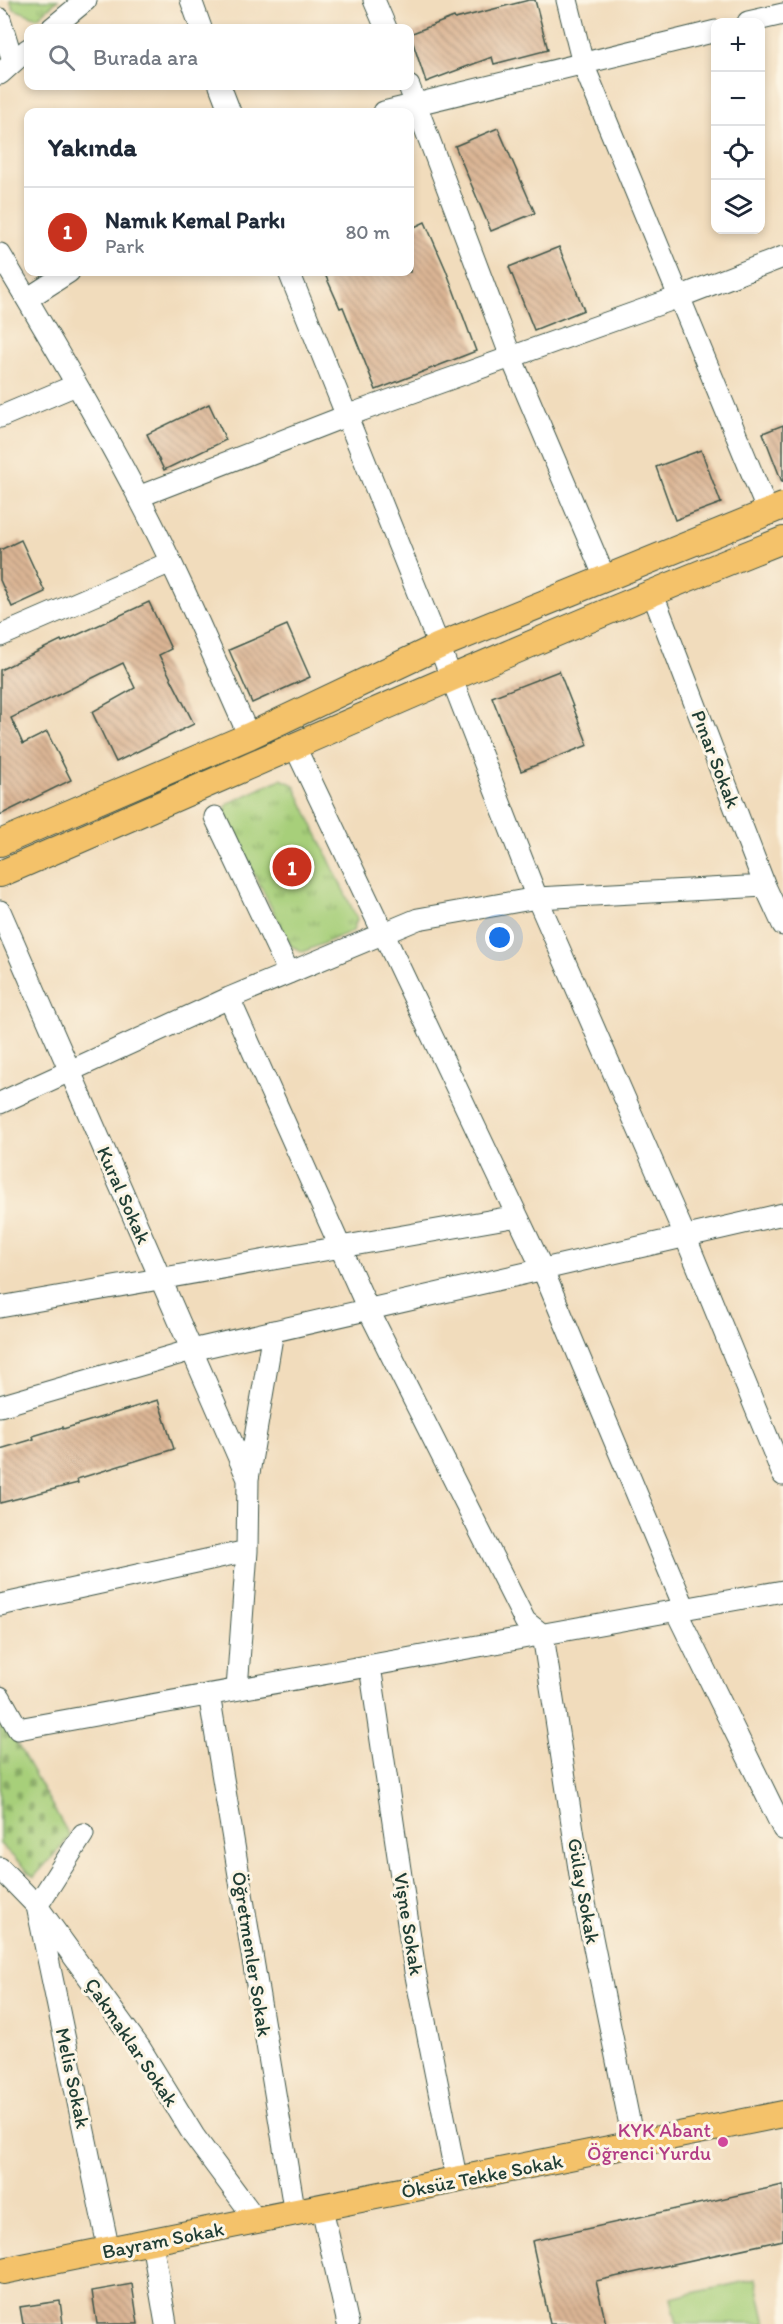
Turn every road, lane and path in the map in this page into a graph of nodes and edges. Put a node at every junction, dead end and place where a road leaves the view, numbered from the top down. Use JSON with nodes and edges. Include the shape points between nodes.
{"nodes":[{"id":1,"x":86,"y":0,"type":"edge"},
{"id":2,"x":191,"y":0,"type":"edge"},
{"id":3,"x":374,"y":0,"type":"edge"},
{"id":4,"x":567,"y":0,"type":"edge"},
{"id":5,"x":783,"y":14,"type":"edge"},
{"id":6,"x":765,"y":18,"type":"edge"},
{"id":7,"x":0,"y":19,"type":"edge"},
{"id":8,"x":57,"y":24,"type":"edge"},
{"id":9,"x":200,"y":24,"type":"edge"},
{"id":10,"x":384,"y":24,"type":"edge"},
{"id":11,"x":711,"y":32,"type":"edge"},
{"id":12,"x":14,"y":61,"type":"edge"},
{"id":13,"x":583,"y":64,"type":"junction"},
{"id":14,"x":222,"y":90,"type":"edge"},
{"id":15,"x":413,"y":94,"type":"edge"},
{"id":16,"x":228,"y":108,"type":"edge"},
{"id":17,"x":390,"y":108,"type":"edge"},
{"id":18,"x":0,"y":254,"type":"edge"},
{"id":19,"x":783,"y":257,"type":"edge"},
{"id":20,"x":63,"y":276,"type":"edge"},
{"id":21,"x":291,"y":276,"type":"edge"},
{"id":22,"x":679,"y":297,"type":"junction"},
{"id":23,"x":27,"y":299,"type":"junction"},
{"id":24,"x":511,"y":357,"type":"junction"},
{"id":25,"x":76,"y":385,"type":"junction"},
{"id":26,"x":346,"y":416,"type":"junction"},
{"id":27,"x":0,"y":417,"type":"edge"},
{"id":28,"x":138,"y":497,"type":"junction"},
{"id":29,"x":776,"y":509,"type":"edge"},
{"id":30,"x":783,"y":540,"type":"edge"},
{"id":31,"x":171,"y":562,"type":"junction"},
{"id":32,"x":605,"y":579,"type":"junction"},
{"id":33,"x":652,"y":592,"type":"junction"},
{"id":34,"x":0,"y":636,"type":"edge"},
{"id":35,"x":439,"y":646,"type":"junction"},
{"id":36,"x":450,"y":677,"type":"junction"},
{"id":37,"x":249,"y":736,"type":"junction"},
{"id":38,"x":295,"y":747,"type":"junction"},
{"id":39,"x":215,"y":817,"type":"dead end"},
{"id":40,"x":0,"y":843,"type":"edge"},
{"id":41,"x":0,"y":874,"type":"edge"},
{"id":42,"x":765,"y":886,"type":"junction"},
{"id":43,"x":537,"y":898,"type":"junction"},
{"id":44,"x":0,"y":911,"type":"edge"},
{"id":45,"x":783,"y":925,"type":"edge"},
{"id":46,"x":383,"y":933,"type":"junction"},
{"id":47,"x":289,"y":973,"type":"junction"},
{"id":48,"x":229,"y":998,"type":"junction"},
{"id":49,"x":70,"y":1072,"type":"junction"},
{"id":50,"x":0,"y":1103,"type":"edge"},
{"id":51,"x":783,"y":1214,"type":"edge"},
{"id":52,"x":517,"y":1216,"type":"junction"},
{"id":53,"x":685,"y":1236,"type":"junction"},
{"id":54,"x":340,"y":1248,"type":"junction"},
{"id":55,"x":542,"y":1268,"type":"junction"},
{"id":56,"x":161,"y":1280,"type":"junction"},
{"id":57,"x":0,"y":1307,"type":"edge"},
{"id":58,"x":368,"y":1309,"type":"junction"},
{"id":59,"x":273,"y":1331,"type":"junction"},
{"id":60,"x":192,"y":1350,"type":"junction"},
{"id":61,"x":0,"y":1406,"type":"edge"},
{"id":62,"x":783,"y":1476,"type":"edge"},
{"id":63,"x":248,"y":1479,"type":"junction"},
{"id":64,"x":247,"y":1551,"type":"junction"},
{"id":65,"x":783,"y":1591,"type":"edge"},
{"id":66,"x":0,"y":1605,"type":"edge"},
{"id":67,"x":681,"y":1610,"type":"junction"},
{"id":68,"x":543,"y":1635,"type":"junction"},
{"id":69,"x":370,"y":1666,"type":"junction"},
{"id":70,"x":237,"y":1689,"type":"junction"},
{"id":71,"x":209,"y":1694,"type":"junction"},
{"id":72,"x":0,"y":1697,"type":"edge"},
{"id":73,"x":783,"y":1829,"type":"edge"},
{"id":74,"x":83,"y":1834,"type":"dead end"},
{"id":75,"x":0,"y":1868,"type":"edge"},
{"id":76,"x":37,"y":1906,"type":"junction"},
{"id":77,"x":783,"y":2114,"type":"edge"},
{"id":78,"x":634,"y":2145,"type":"junction"},
{"id":79,"x":457,"y":2182,"type":"junction"},
{"id":80,"x":322,"y":2208,"type":"junction"},
{"id":81,"x":296,"y":2214,"type":"junction"},
{"id":82,"x":257,"y":2221,"type":"junction"},
{"id":83,"x":152,"y":2242,"type":"junction"},
{"id":84,"x":109,"y":2251,"type":"junction"},
{"id":85,"x":1,"y":2276,"type":"edge"},
{"id":86,"x":166,"y":2324,"type":"edge"},
{"id":87,"x":348,"y":2324,"type":"edge"}],
"edges":[{"from":1,"to":8,"type":"street"},
{"from":2,"to":9,"type":"street"},
{"from":3,"to":10,"type":"street"},
{"from":4,"to":13,"type":"street"},
{"from":5,"to":6,"type":"street"},
{"from":7,"to":12,"type":"street"},
{"from":11,"to":13,"type":"street"},
{"from":13,"to":15,"type":"street"},
{"from":13,"to":22,"type":"street"},
{"from":14,"to":16,"type":"street"},
{"from":15,"to":17,"type":"street"},
{"from":15,"to":24,"type":"street"},
{"from":18,"to":23,"type":"street"},
{"from":19,"to":22,"type":"street"},
{"from":20,"to":23,"type":"street"},
{"from":21,"to":26,"type":"street"},
{"from":22,"to":24,"type":"street"},
{"from":22,"to":29,"type":"street"},
{"from":23,"to":25,"type":"street"},
{"from":24,"to":26,"type":"street"},
{"from":24,"to":32,"type":"street"},
{"from":25,"to":27,"type":"street"},
{"from":25,"to":28,"type":"street"},
{"from":26,"to":28,"type":"street"},
{"from":26,"to":35,"type":"street"},
{"from":28,"to":31,"type":"street"},
{"from":29,"to":32,"type":"main road"},
{"from":30,"to":33,"type":"main road"},
{"from":31,"to":34,"type":"street"},
{"from":31,"to":37,"type":"street"},
{"from":32,"to":35,"type":"main road"},
{"from":33,"to":36,"type":"main road"},
{"from":33,"to":42,"type":"street","name":"Pınar Sokak"},
{"from":35,"to":36,"type":"street"},
{"from":35,"to":37,"type":"main road"},
{"from":36,"to":38,"type":"main road"},
{"from":36,"to":43,"type":"street"},
{"from":37,"to":40,"type":"main road"},
{"from":38,"to":41,"type":"main road"},
{"from":38,"to":46,"type":"street"},
{"from":39,"to":47,"type":"street"},
{"from":42,"to":43,"type":"street"},
{"from":42,"to":45,"type":"street","name":"Pınar Sokak"},
{"from":43,"to":46,"type":"street","via":[[418,919]]},
{"from":43,"to":53,"type":"street"},
{"from":44,"to":49,"type":"street","name":"Kural Sokak"},
{"from":46,"to":47,"type":"street"},
{"from":46,"to":52,"type":"street"},
{"from":47,"to":48,"type":"street"},
{"from":48,"to":49,"type":"street"},
{"from":48,"to":54,"type":"street"},
{"from":49,"to":50,"type":"street"},
{"from":49,"to":56,"type":"street","name":"Kural Sokak"},
{"from":51,"to":53,"type":"street"},
{"from":52,"to":54,"type":"street"},
{"from":52,"to":55,"type":"street"},
{"from":53,"to":55,"type":"street"},
{"from":53,"to":62,"type":"street"},
{"from":54,"to":56,"type":"street"},
{"from":54,"to":58,"type":"street"},
{"from":55,"to":58,"type":"street"},
{"from":55,"to":67,"type":"street"},
{"from":56,"to":57,"type":"street"},
{"from":56,"to":60,"type":"street","name":"Kural Sokak"},
{"from":58,"to":59,"type":"street"},
{"from":58,"to":68,"type":"street","via":[[525,1621]]},
{"from":59,"to":60,"type":"street"},
{"from":59,"to":63,"type":"street"},
{"from":60,"to":61,"type":"street"},
{"from":60,"to":63,"type":"street","name":"Kural Sokak"},
{"from":63,"to":64,"type":"street"},
{"from":64,"to":66,"type":"street"},
{"from":64,"to":70,"type":"street"},
{"from":65,"to":67,"type":"street"},
{"from":67,"to":68,"type":"street"},
{"from":67,"to":73,"type":"street"},
{"from":68,"to":69,"type":"street"},
{"from":68,"to":78,"type":"street","name":"Gülay Sokak","via":[[582,1888]]},
{"from":69,"to":70,"type":"street"},
{"from":69,"to":79,"type":"street","name":"Vişne Sokak","via":[[415,1971]]},
{"from":70,"to":71,"type":"street"},
{"from":71,"to":72,"type":"street","via":[[18,1729]]},
{"from":71,"to":81,"type":"street","name":"Öğretmenler Sokak"},
{"from":74,"to":76,"type":"street"},
{"from":75,"to":76,"type":"street","name":"Çakmaklar Sokak"},
{"from":76,"to":82,"type":"street","name":"Çakmaklar Sokak","via":[[140,2048],[194,2136]]},
{"from":76,"to":84,"type":"street","name":"Melis Sokak"},
{"from":77,"to":78,"type":"main road","name":"Öksüz Tekke Sokak"},
{"from":78,"to":79,"type":"main road","name":"Öksüz Tekke Sokak"},
{"from":79,"to":80,"type":"main road","name":"Öksüz Tekke Sokak"},
{"from":80,"to":81,"type":"main road","name":"Bayram Sokak"},
{"from":80,"to":87,"type":"street"},
{"from":81,"to":82,"type":"main road","name":"Bayram Sokak"},
{"from":82,"to":83,"type":"main road","name":"Bayram Sokak"},
{"from":83,"to":84,"type":"main road","name":"Bayram Sokak"},
{"from":83,"to":86,"type":"street"},
{"from":84,"to":85,"type":"main road","name":"Bayram Sokak"}]}
